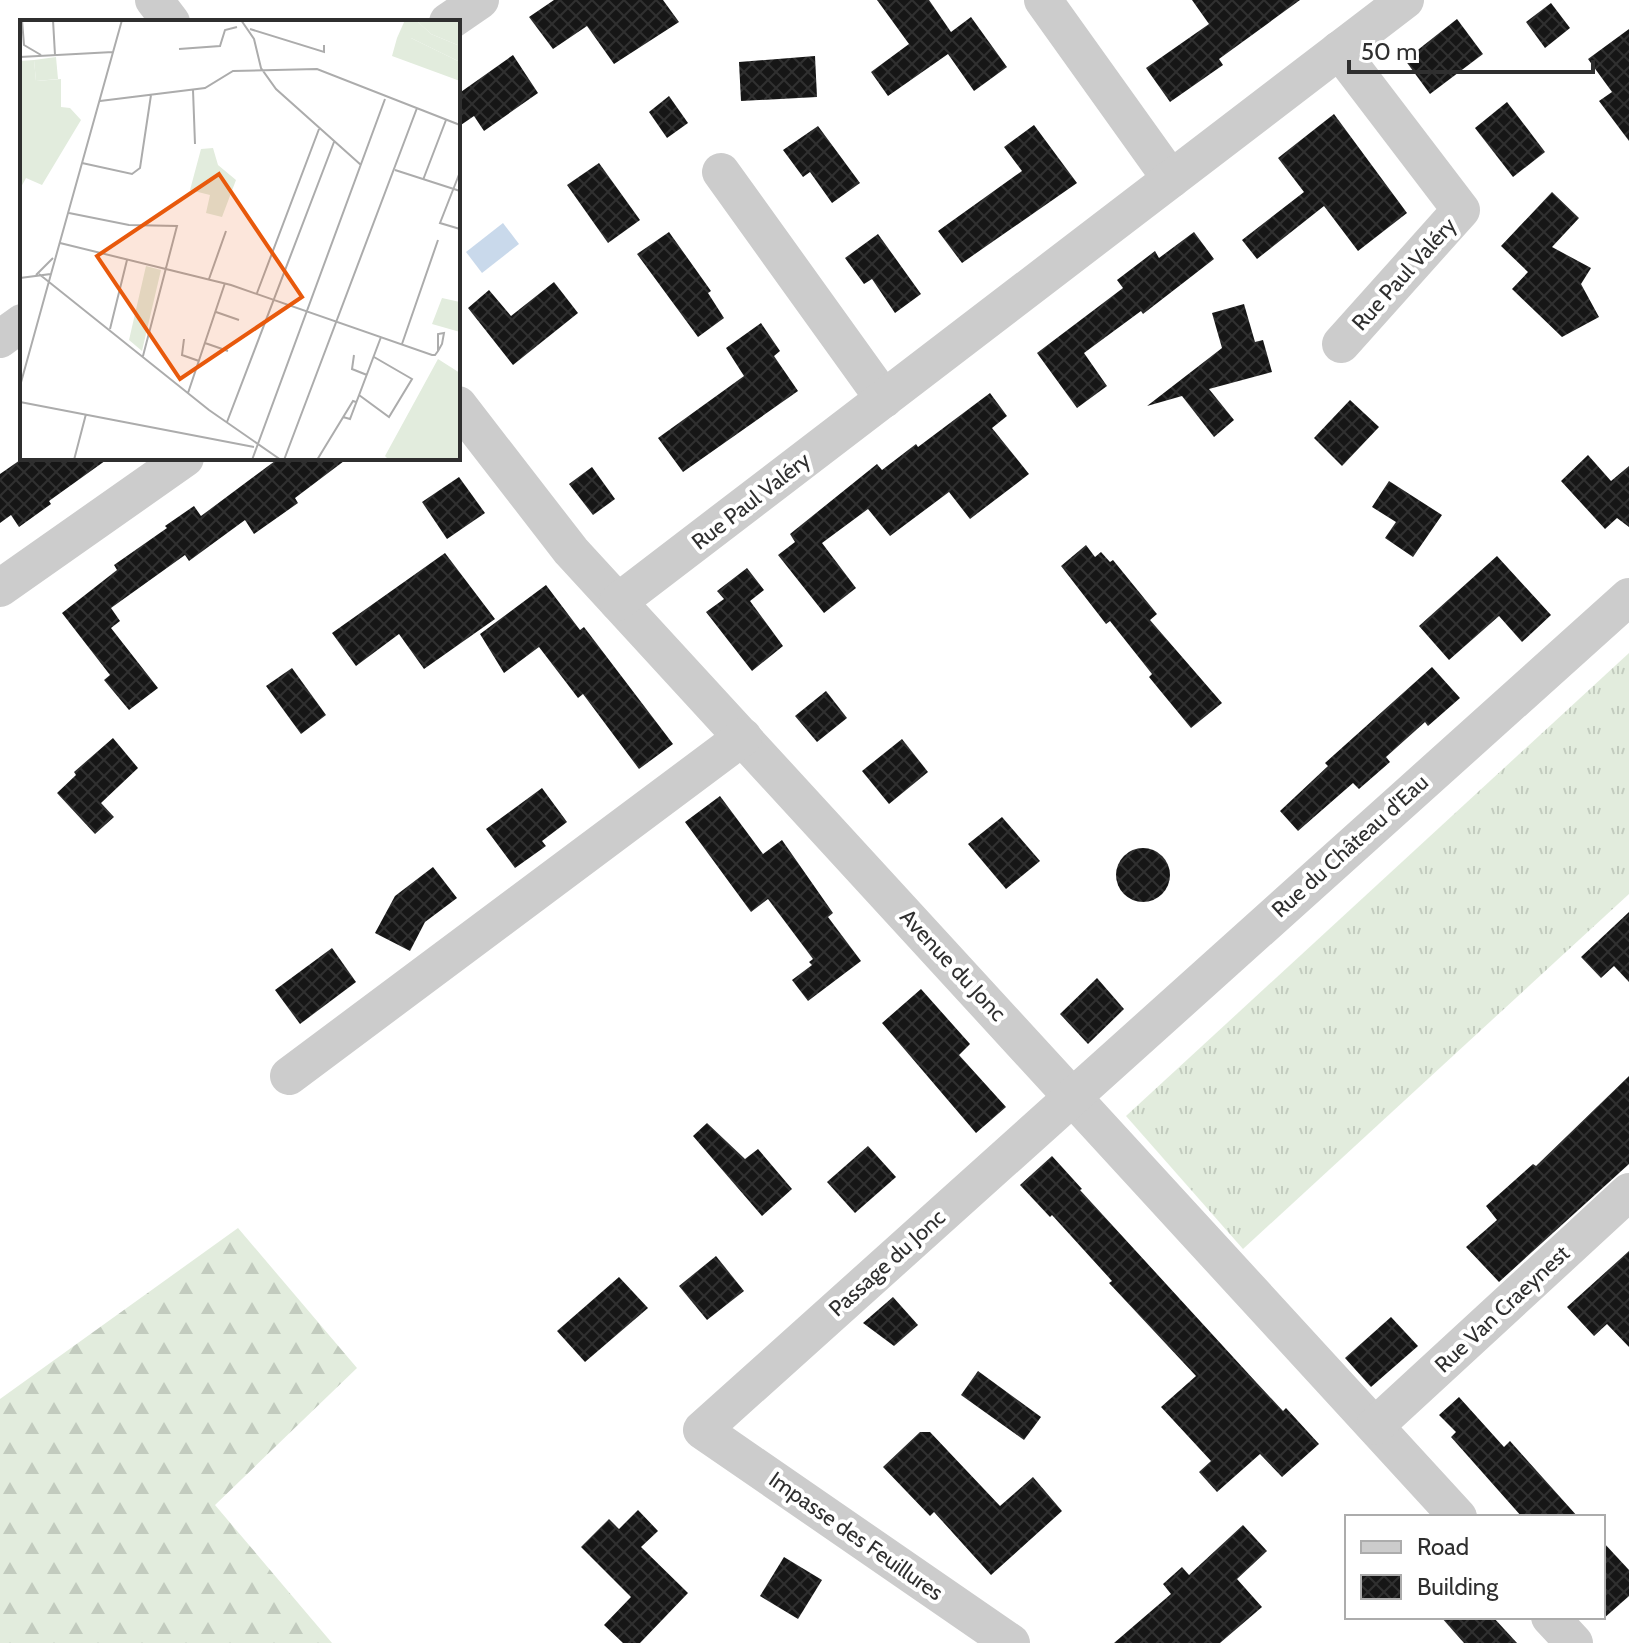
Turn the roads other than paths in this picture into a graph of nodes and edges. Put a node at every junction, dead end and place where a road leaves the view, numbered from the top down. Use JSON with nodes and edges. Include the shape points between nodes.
{"nodes":[{"id":1,"x":154,"y":0,"type":"edge"},
{"id":2,"x":480,"y":0,"type":"edge"},
{"id":3,"x":1043,"y":0,"type":"edge"},
{"id":4,"x":1405,"y":0,"type":"edge"},
{"id":5,"x":169,"y":20,"type":"edge"},
{"id":6,"x":451,"y":20,"type":"edge"},
{"id":7,"x":1339,"y":50,"type":"junction"},
{"id":8,"x":721,"y":172,"type":"dead end"},
{"id":9,"x":1171,"y":179,"type":"junction"},
{"id":10,"x":20,"y":324,"type":"edge"},
{"id":11,"x":0,"y":339,"type":"edge"},
{"id":12,"x":1341,"y":344,"type":"dead end"},
{"id":13,"x":884,"y":399,"type":"junction"},
{"id":14,"x":460,"y":408,"type":"edge"},
{"id":15,"x":182,"y":460,"type":"edge"},
{"id":16,"x":0,"y":588,"type":"edge"},
{"id":17,"x":1629,"y":597,"type":"edge"},
{"id":18,"x":618,"y":602,"type":"junction"},
{"id":19,"x":743,"y":737,"type":"junction"},
{"id":20,"x":289,"y":1076,"type":"dead end"},
{"id":21,"x":1072,"y":1096,"type":"junction"},
{"id":22,"x":1629,"y":1192,"type":"edge"},
{"id":23,"x":1375,"y":1426,"type":"junction"},
{"id":24,"x":702,"y":1430,"type":"joint"},
{"id":25,"x":1456,"y":1515,"type":"edge"},
{"id":26,"x":1552,"y":1619,"type":"edge"},
{"id":27,"x":1011,"y":1643,"type":"edge"},
{"id":28,"x":1574,"y":1643,"type":"edge"}],
"edges":[{"from":1,"to":5,"type":"street"},
{"from":2,"to":6,"type":"street"},
{"from":3,"to":9,"type":"street"},
{"from":4,"to":7,"type":"street","name":"Rue Paul Valéry"},
{"from":7,"to":9,"type":"street","name":"Rue Paul Valéry"},
{"from":7,"to":12,"type":"street","name":"Rue Paul Valéry","via":[[1461,210]]},
{"from":8,"to":13,"type":"street"},
{"from":9,"to":13,"type":"street","name":"Rue Paul Valéry"},
{"from":10,"to":11,"type":"street"},
{"from":13,"to":18,"type":"street","name":"Rue Paul Valéry"},
{"from":14,"to":18,"type":"street","name":"Avenue du Jonc","via":[[571,551]]},
{"from":15,"to":16,"type":"street"},
{"from":17,"to":21,"type":"street","name":"Rue du Château d'Eau"},
{"from":18,"to":19,"type":"street","name":"Avenue du Jonc"},
{"from":19,"to":20,"type":"street"},
{"from":19,"to":21,"type":"street","name":"Avenue du Jonc"},
{"from":21,"to":23,"type":"street","name":"Avenue du Jonc"},
{"from":21,"to":24,"type":"street","name":"Passage du Jonc"},
{"from":22,"to":23,"type":"street","name":"Rue Van Craeynest"},
{"from":23,"to":25,"type":"street","name":"Avenue du Jonc"},
{"from":24,"to":27,"type":"street","name":"Impasse des Feuillures"},
{"from":26,"to":28,"type":"street"}]}
